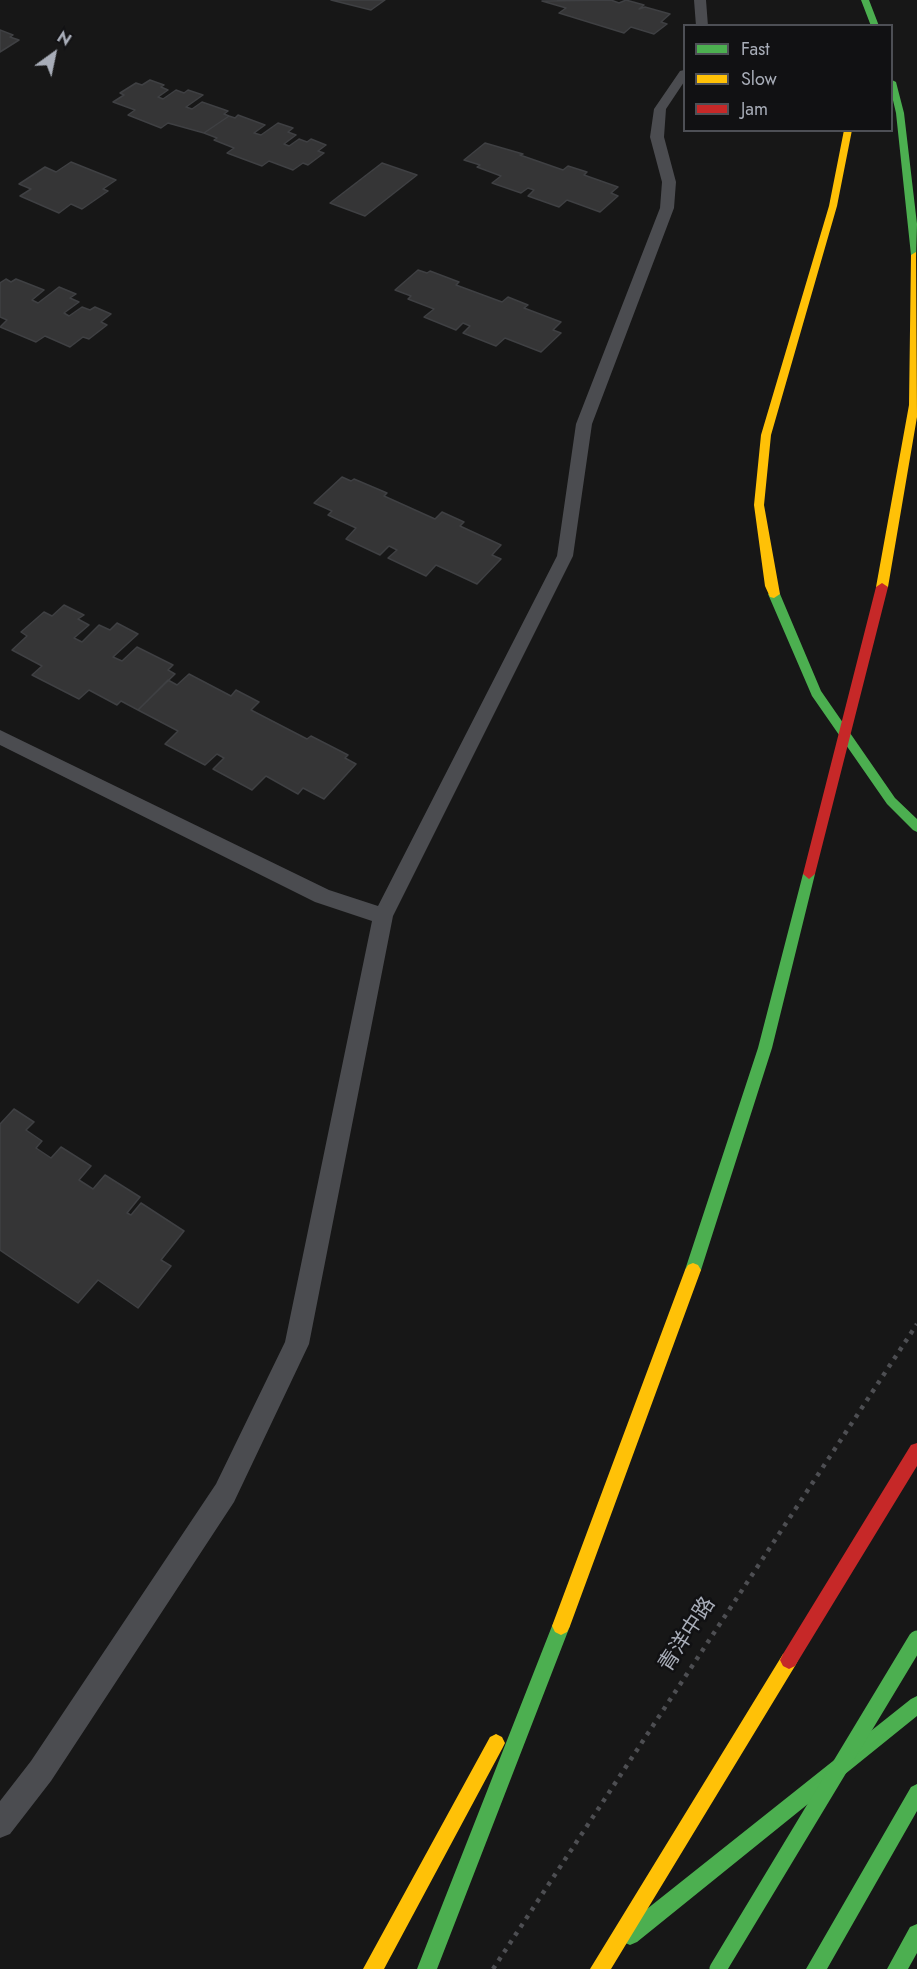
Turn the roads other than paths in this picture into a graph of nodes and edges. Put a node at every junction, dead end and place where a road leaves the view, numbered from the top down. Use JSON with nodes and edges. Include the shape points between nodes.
{"nodes":[{"id":1,"x":700,"y":0,"type":"edge"},
{"id":2,"x":854,"y":0,"type":"edge"},
{"id":3,"x":865,"y":0,"type":"edge"},
{"id":4,"x":856,"y":17,"type":"dead end"},
{"id":5,"x":702,"y":24,"type":"edge"},
{"id":6,"x":874,"y":24,"type":"edge"},
{"id":7,"x":683,"y":75,"type":"edge"},
{"id":8,"x":893,"y":89,"type":"edge"},
{"id":9,"x":848,"y":132,"type":"edge"},
{"id":10,"x":0,"y":737,"type":"edge"},
{"id":11,"x":917,"y":827,"type":"edge"},
{"id":12,"x":383,"y":916,"type":"junction"},
{"id":13,"x":917,"y":1451,"type":"edge"},
{"id":14,"x":562,"y":1623,"type":"junction"},
{"id":15,"x":917,"y":1639,"type":"edge"},
{"id":16,"x":917,"y":1706,"type":"edge"},
{"id":17,"x":917,"y":1793,"type":"edge"},
{"id":18,"x":0,"y":1824,"type":"edge"},
{"id":19,"x":917,"y":1934,"type":"edge"},
{"id":20,"x":612,"y":1949,"type":"junction"},
{"id":21,"x":373,"y":1969,"type":"edge"},
{"id":22,"x":427,"y":1969,"type":"edge"},
{"id":23,"x":600,"y":1969,"type":"edge"},
{"id":24,"x":718,"y":1969,"type":"edge"},
{"id":25,"x":816,"y":1969,"type":"edge"},
{"id":26,"x":897,"y":1969,"type":"edge"}],
"edges":[{"from":1,"to":5,"type":"lane"},
{"from":2,"to":4,"type":"main road"},
{"from":3,"to":6,"type":"main road"},
{"from":7,"to":12,"type":"lane","via":[[660,108],[657,137],[669,182],[667,208],[584,424],[565,556]]},
{"from":8,"to":14,"type":"main road","via":[[900,113],[916,247],[914,405],[880,598],[765,1048],[683,1301]]},
{"from":9,"to":11,"type":"main road","via":[[833,206],[766,435],[759,505],[771,586],[816,693],[891,801]]},
{"from":10,"to":12,"type":"lane","via":[[322,896]]},
{"from":12,"to":18,"type":"lane","via":[[297,1344],[225,1493],[41,1771]]},
{"from":13,"to":20,"type":"main road"},
{"from":14,"to":21,"type":"main road"},
{"from":14,"to":22,"type":"main road"},
{"from":15,"to":24,"type":"main road","bridge":true},
{"from":16,"to":20,"type":"main road"},
{"from":17,"to":25,"type":"main road"},
{"from":19,"to":26,"type":"main road"},
{"from":20,"to":23,"type":"main road"}]}
